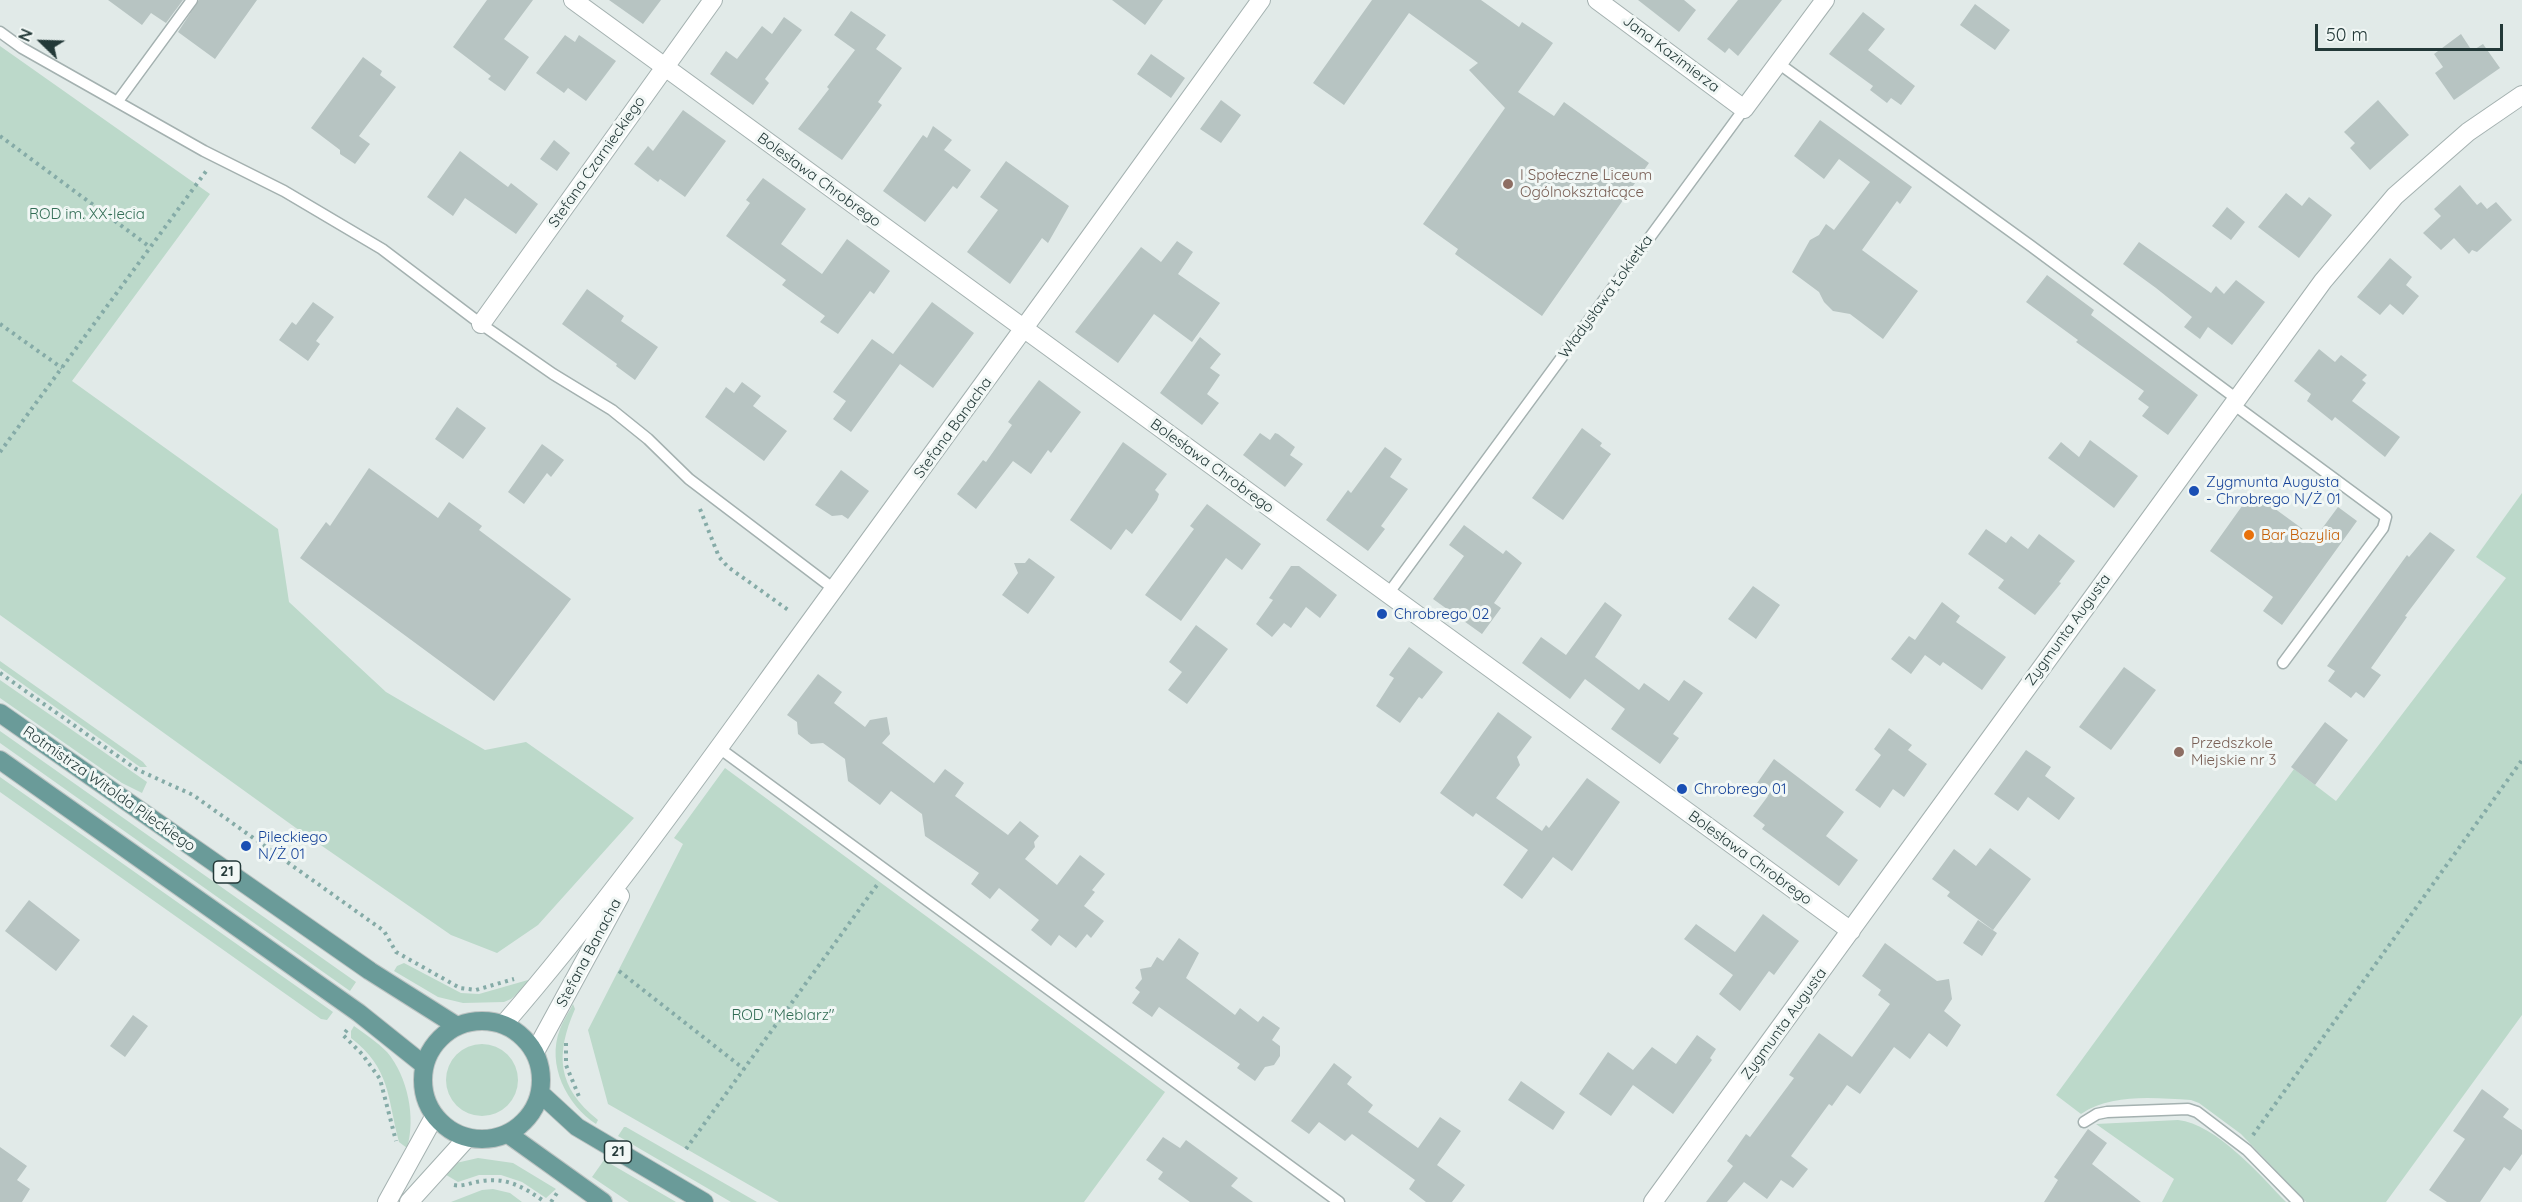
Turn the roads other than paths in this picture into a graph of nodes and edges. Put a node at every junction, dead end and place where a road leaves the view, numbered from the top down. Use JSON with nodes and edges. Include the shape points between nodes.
{"nodes":[{"id":1,"x":192,"y":0,"type":"edge"},
{"id":2,"x":573,"y":0,"type":"edge"},
{"id":3,"x":713,"y":0,"type":"edge"},
{"id":4,"x":1261,"y":0,"type":"edge"},
{"id":5,"x":1597,"y":0,"type":"edge"},
{"id":6,"x":1825,"y":0,"type":"edge"},
{"id":7,"x":0,"y":32,"type":"edge"},
{"id":8,"x":1778,"y":63,"type":"junction"},
{"id":9,"x":664,"y":67,"type":"junction"},
{"id":10,"x":2522,"y":95,"type":"edge"},
{"id":11,"x":118,"y":101,"type":"junction"},
{"id":12,"x":1744,"y":109,"type":"junction"},
{"id":13,"x":481,"y":324,"type":"junction"},
{"id":14,"x":1024,"y":330,"type":"junction"},
{"id":15,"x":2235,"y":401,"type":"junction"},
{"id":16,"x":834,"y":589,"type":"junction"},
{"id":17,"x":1388,"y":594,"type":"junction"},
{"id":18,"x":2283,"y":663,"type":"dead end"},
{"id":19,"x":0,"y":713,"type":"edge"},
{"id":20,"x":719,"y":748,"type":"junction"},
{"id":21,"x":0,"y":760,"type":"edge"},
{"id":22,"x":642,"y":854,"type":"junction"},
{"id":23,"x":1851,"y":931,"type":"junction"},
{"id":24,"x":504,"y":1024,"type":"junction"},
{"id":25,"x":457,"y":1026,"type":"junction"},
{"id":26,"x":535,"y":1052,"type":"junction"},
{"id":27,"x":424,"y":1065,"type":"junction"},
{"id":28,"x":540,"y":1093,"type":"junction"},
{"id":29,"x":434,"y":1117,"type":"junction"},
{"id":30,"x":2084,"y":1122,"type":"dead end"},
{"id":31,"x":508,"y":1134,"type":"junction"},
{"id":32,"x":467,"y":1138,"type":"junction"},
{"id":33,"x":387,"y":1202,"type":"edge"},
{"id":34,"x":409,"y":1202,"type":"edge"},
{"id":35,"x":603,"y":1202,"type":"edge"},
{"id":36,"x":704,"y":1202,"type":"edge"},
{"id":37,"x":1339,"y":1202,"type":"edge"},
{"id":38,"x":1653,"y":1202,"type":"edge"},
{"id":39,"x":2298,"y":1202,"type":"edge"}],
"edges":[{"from":1,"to":11,"type":"lane"},
{"from":2,"to":9,"type":"street","name":"Bolesława Chrobrego"},
{"from":3,"to":9,"type":"street","name":"Stefana Czarnieckiego"},
{"from":4,"to":14,"type":"street","name":"Stefana Banacha"},
{"from":5,"to":12,"type":"street","name":"Jana Kazimierza"},
{"from":6,"to":8,"type":"street","name":"Władysława Łokietka"},
{"from":7,"to":11,"type":"lane"},
{"from":8,"to":12,"type":"street","name":"Władysława Łokietka"},
{"from":8,"to":15,"type":"lane","via":[[2022,239]]},
{"from":9,"to":13,"type":"street","name":"Stefana Czarnieckiego"},
{"from":9,"to":14,"type":"street","name":"Bolesława Chrobrego"},
{"from":10,"to":15,"type":"street","name":"Zygmunta Augusta","via":[[2468,132],[2395,196],[2323,281]]},
{"from":11,"to":13,"type":"lane","via":[[360,235]]},
{"from":12,"to":17,"type":"lane","name":"Władysława Łokietka"},
{"from":13,"to":16,"type":"lane","via":[[639,430],[689,479]]},
{"from":14,"to":16,"type":"street","name":"Stefana Banacha"},
{"from":14,"to":17,"type":"street","name":"Bolesława Chrobrego"},
{"from":15,"to":18,"type":"lane","via":[[2386,517],[2385,524]]},
{"from":15,"to":23,"type":"street","name":"Zygmunta Augusta"},
{"from":16,"to":20,"type":"street","name":"Stefana Banacha"},
{"from":17,"to":23,"type":"street","name":"Bolesława Chrobrego"},
{"from":19,"to":25,"type":"main road","name":"Rotmistrza Witolda Pileckiego","number":"21","via":[[370,971]]},
{"from":20,"to":22,"type":"street","name":"Stefana Banacha"},
{"from":20,"to":37,"type":"lane"},
{"from":21,"to":27,"type":"main road","via":[[359,1013]]},
{"from":22,"to":24,"type":"street","name":"Stefana Banacha"},
{"from":22,"to":26,"type":"street","name":"Stefana Banacha"},
{"from":23,"to":38,"type":"street","name":"Zygmunta Augusta"},
{"from":24,"to":25,"type":"main road","via":[[480,1020]]},
{"from":24,"to":26,"type":"main road","via":[[522,1036]]},
{"from":25,"to":27,"type":"main road","via":[[430,1049]]},
{"from":26,"to":28,"type":"main road","via":[[541,1072]]},
{"from":27,"to":29,"type":"main road","via":[[425,1101]]},
{"from":28,"to":31,"type":"main road","via":[[534,1110]]},
{"from":28,"to":36,"type":"main road","number":"21","via":[[577,1126]]},
{"from":29,"to":32,"type":"main road"},
{"from":29,"to":33,"type":"street"},
{"from":30,"to":39,"type":"lane","via":[[2107,1112],[2197,1112],[2247,1150]]},
{"from":31,"to":32,"type":"main road","via":[[480,1140]]},
{"from":31,"to":35,"type":"main road"},
{"from":32,"to":34,"type":"street"}]}
